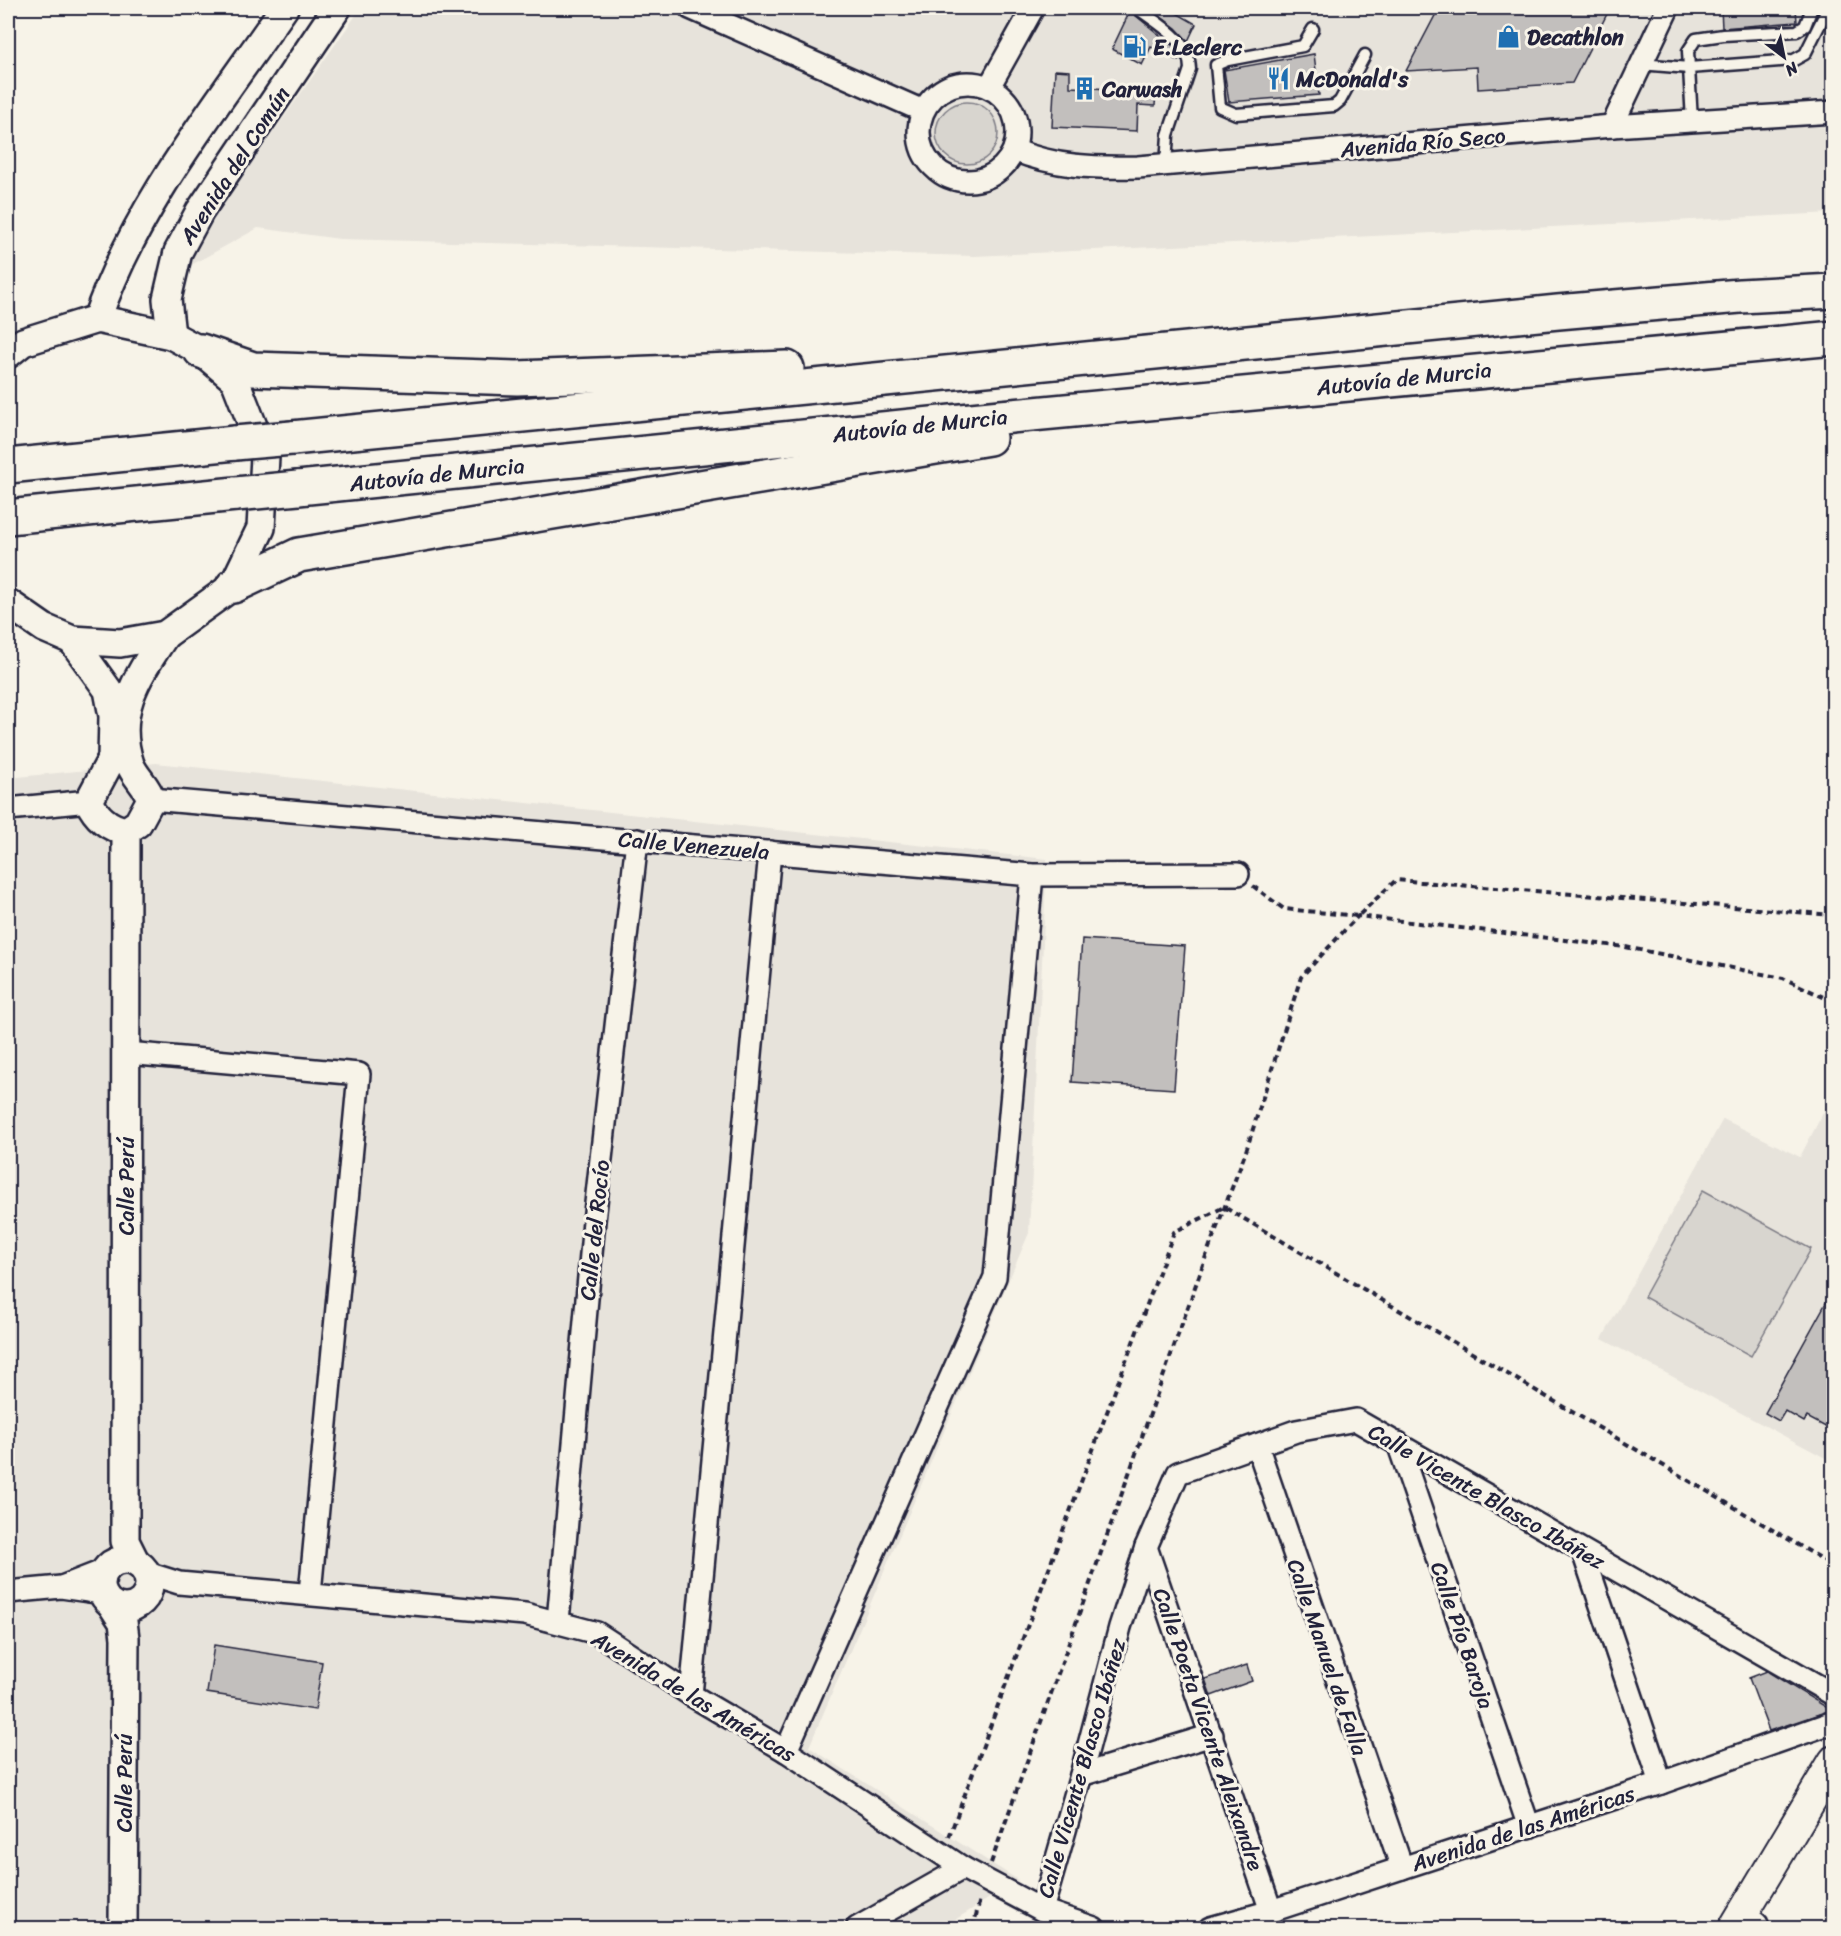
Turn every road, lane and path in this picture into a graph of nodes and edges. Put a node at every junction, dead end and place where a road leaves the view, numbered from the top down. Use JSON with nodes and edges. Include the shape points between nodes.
{"nodes":[{"id":1,"x":284,"y":8,"type":"edge"},
{"id":2,"x":337,"y":8,"type":"edge"},
{"id":3,"x":690,"y":8,"type":"edge"},
{"id":4,"x":1033,"y":8,"type":"edge"},
{"id":5,"x":1137,"y":8,"type":"edge"},
{"id":6,"x":1668,"y":8,"type":"edge"},
{"id":7,"x":1812,"y":8,"type":"edge"},
{"id":8,"x":1828,"y":8,"type":"edge"},
{"id":9,"x":1313,"y":30,"type":"dead end"},
{"id":10,"x":1365,"y":55,"type":"dead end"},
{"id":11,"x":1640,"y":64,"type":"junction"},
{"id":12,"x":1689,"y":68,"type":"junction"},
{"id":13,"x":989,"y":87,"type":"junction"},
{"id":14,"x":923,"y":111,"type":"junction"},
{"id":15,"x":1833,"y":112,"type":"edge"},
{"id":16,"x":1692,"y":121,"type":"junction"},
{"id":17,"x":1612,"y":126,"type":"junction"},
{"id":18,"x":1014,"y":150,"type":"junction"},
{"id":19,"x":1166,"y":164,"type":"junction"},
{"id":20,"x":1833,"y":291,"type":"edge"},
{"id":21,"x":96,"y":319,"type":"junction"},
{"id":22,"x":171,"y":335,"type":"junction"},
{"id":23,"x":1833,"y":338,"type":"edge"},
{"id":24,"x":201,"y":351,"type":"junction"},
{"id":25,"x":8,"y":354,"type":"edge"},
{"id":26,"x":1115,"y":356,"type":"junction"},
{"id":27,"x":1256,"y":393,"type":"junction"},
{"id":28,"x":8,"y":466,"type":"edge"},
{"id":29,"x":8,"y":517,"type":"edge"},
{"id":30,"x":233,"y":586,"type":"junction"},
{"id":31,"x":8,"y":603,"type":"edge"},
{"id":32,"x":165,"y":635,"type":"junction"},
{"id":33,"x":72,"y":640,"type":"junction"},
{"id":34,"x":151,"y":799,"type":"junction"},
{"id":35,"x":89,"y":801,"type":"junction"},
{"id":36,"x":8,"y":808,"type":"edge"},
{"id":37,"x":126,"y":831,"type":"junction"},
{"id":38,"x":637,"y":840,"type":"junction"},
{"id":39,"x":770,"y":852,"type":"junction"},
{"id":40,"x":1238,"y":874,"type":"joint"},
{"id":41,"x":1032,"y":875,"type":"junction"},
{"id":42,"x":1833,"y":915,"type":"edge"},
{"id":43,"x":1358,"y":916,"type":"junction"},
{"id":44,"x":1833,"y":1002,"type":"edge"},
{"id":45,"x":127,"y":1053,"type":"junction"},
{"id":46,"x":1224,"y":1207,"type":"junction"},
{"id":47,"x":1398,"y":1443,"type":"junction"},
{"id":48,"x":1257,"y":1445,"type":"junction"},
{"id":49,"x":1146,"y":1547,"type":"junction"},
{"id":50,"x":1583,"y":1552,"type":"junction"},
{"id":51,"x":1833,"y":1566,"type":"edge"},
{"id":52,"x":125,"y":1578,"type":"junction"},
{"id":53,"x":8,"y":1592,"type":"edge"},
{"id":54,"x":310,"y":1593,"type":"junction"},
{"id":55,"x":558,"y":1621,"type":"junction"},
{"id":56,"x":691,"y":1695,"type":"junction"},
{"id":57,"x":1833,"y":1695,"type":"edge"},
{"id":58,"x":1833,"y":1722,"type":"edge"},
{"id":59,"x":1212,"y":1735,"type":"junction"},
{"id":60,"x":786,"y":1751,"type":"junction"},
{"id":61,"x":1833,"y":1761,"type":"edge"},
{"id":62,"x":1082,"y":1775,"type":"junction"},
{"id":63,"x":1661,"y":1783,"type":"junction"},
{"id":64,"x":1529,"y":1827,"type":"junction"},
{"id":65,"x":943,"y":1855,"type":"junction"},
{"id":66,"x":963,"y":1868,"type":"junction"},
{"id":67,"x":1402,"y":1868,"type":"junction"},
{"id":68,"x":984,"y":1880,"type":"junction"},
{"id":69,"x":1042,"y":1910,"type":"junction"},
{"id":70,"x":1271,"y":1911,"type":"junction"},
{"id":71,"x":1745,"y":1923,"type":"edge"},
{"id":72,"x":123,"y":1929,"type":"edge"},
{"id":73,"x":857,"y":1929,"type":"edge"},
{"id":74,"x":973,"y":1929,"type":"edge"},
{"id":75,"x":1094,"y":1929,"type":"edge"},
{"id":76,"x":1210,"y":1929,"type":"edge"}],
"edges":[{"from":1,"to":21,"type":"street","name":"Avenida del Común","via":[[141,218]]},
{"from":2,"to":22,"type":"street","name":"Avenida del Común","via":[[200,211],[178,252],[167,299]]},
{"from":3,"to":14,"type":"street"},
{"from":4,"to":13,"type":"street"},
{"from":5,"to":19,"type":"lane","via":[[1178,39],[1190,59],[1168,135]]},
{"from":6,"to":11,"type":"street"},
{"from":7,"to":12,"type":"lane","via":[[1805,26],[1797,31],[1696,39],[1688,51]]},
{"from":8,"to":12,"type":"lane","via":[[1805,54],[1794,60]]},
{"from":9,"to":10,"type":"lane","via":[[1303,46],[1216,65],[1220,107],[1236,114],[1334,106]]},
{"from":11,"to":12,"type":"lane"},
{"from":11,"to":17,"type":"street"},
{"from":12,"to":16,"type":"lane"},
{"from":13,"to":14,"type":"street","via":[[958,83],[932,98]]},
{"from":13,"to":18,"type":"street","via":[[1012,108],[1018,129]]},
{"from":14,"to":18,"type":"street","via":[[919,126],[922,150],[935,169],[949,178],[972,181],[994,174]]},
{"from":15,"to":16,"type":"street","name":"Avenida Río Seco"},
{"from":16,"to":17,"type":"street","name":"Avenida Río Seco"},
{"from":17,"to":19,"type":"street","name":"Avenida Río Seco"},
{"from":18,"to":19,"type":"street","name":"Avenida Río Seco","via":[[1085,169]]},
{"from":20,"to":26,"type":"highway","via":[[1569,311]]},
{"from":21,"to":22,"type":"street"},
{"from":21,"to":25,"type":"street","via":[[24,342]]},
{"from":22,"to":24,"type":"street"},
{"from":23,"to":27,"type":"highway","name":"Autovía de Murcia"},
{"from":24,"to":26,"type":"highway","via":[[253,369],[517,378]]},
{"from":24,"to":30,"type":"street","via":[[235,380],[265,457],[261,528]]},
{"from":26,"to":28,"type":"highway","bridge":true},
{"from":27,"to":29,"type":"highway","name":"Autovía de Murcia","bridge":true},
{"from":27,"to":30,"type":"highway","via":[[299,555]]},
{"from":30,"to":32,"type":"street"},
{"from":31,"to":33,"type":"street","via":[[44,628]]},
{"from":32,"to":33,"type":"street","via":[[120,643]]},
{"from":32,"to":34,"type":"street","via":[[136,679],[126,703],[130,764]]},
{"from":33,"to":35,"type":"street","via":[[108,690],[113,716],[112,758]]},
{"from":34,"to":37,"type":"street","via":[[138,823]]},
{"from":34,"to":38,"type":"street","name":"Calle Venezuela"},
{"from":35,"to":36,"type":"street"},
{"from":35,"to":37,"type":"street","via":[[104,821],[114,829]]},
{"from":37,"to":45,"type":"street","name":"Calle Perú"},
{"from":38,"to":39,"type":"street","name":"Calle Venezuela"},
{"from":38,"to":55,"type":"street","name":"Calle del Rocío","via":[[594,1221]]},
{"from":39,"to":41,"type":"street","name":"Calle Venezuela"},
{"from":39,"to":56,"type":"street"},
{"from":40,"to":41,"type":"street","name":"Calle Venezuela"},
{"from":40,"to":43,"type":"path","via":[[1284,909]]},
{"from":41,"to":60,"type":"street","via":[[995,1278]]},
{"from":42,"to":43,"type":"path","via":[[1396,880]]},
{"from":43,"to":44,"type":"path","via":[[1625,947],[1783,978]]},
{"from":43,"to":46,"type":"path","via":[[1301,977]]},
{"from":45,"to":52,"type":"street","name":"Calle Perú"},
{"from":45,"to":54,"type":"street","via":[[359,1074]]},
{"from":46,"to":51,"type":"path"},
{"from":46,"to":65,"type":"path","via":[[1174,1232]]},
{"from":46,"to":68,"type":"path"},
{"from":47,"to":48,"type":"street","name":"Calle Vicente Blasco Ibáñez","via":[[1356,1420],[1296,1431]]},
{"from":47,"to":50,"type":"street","name":"Calle Vicente Blasco Ibáñez"},
{"from":47,"to":64,"type":"street","name":"Calle Pío Baroja"},
{"from":48,"to":49,"type":"street","name":"Calle Vicente Blasco Ibáñez","via":[[1178,1473]]},
{"from":48,"to":67,"type":"street","name":"Calle Manuel de Falla"},
{"from":49,"to":59,"type":"street","name":"Calle Poeta Vicente Aleixandre"},
{"from":49,"to":62,"type":"street","name":"Calle Vicente Blasco Ibáñez","via":[[1120,1627]]},
{"from":50,"to":57,"type":"street","name":"Calle Vicente Blasco Ibáñez"},
{"from":50,"to":63,"type":"street"},
{"from":52,"to":53,"type":"street"},
{"from":52,"to":54,"type":"street","name":"Avenida de las Américas"},
{"from":52,"to":72,"type":"street","name":"Calle Perú"},
{"from":54,"to":55,"type":"street","name":"Avenida de las Américas","via":[[525,1614]]},
{"from":55,"to":56,"type":"street","name":"Avenida de las Américas","via":[[597,1633]]},
{"from":56,"to":60,"type":"street","name":"Avenida de las Américas"},
{"from":58,"to":63,"type":"street","name":"Avenida de las Américas"},
{"from":59,"to":62,"type":"street"},
{"from":59,"to":70,"type":"street","name":"Calle Poeta Vicente Aleixandre"},
{"from":60,"to":65,"type":"street","name":"Avenida de las Américas"},
{"from":61,"to":71,"type":"main road"},
{"from":62,"to":69,"type":"street","name":"Calle Vicente Blasco Ibáñez"},
{"from":63,"to":64,"type":"street","name":"Avenida de las Américas"},
{"from":64,"to":67,"type":"street","name":"Avenida de las Américas"},
{"from":65,"to":66,"type":"street","name":"Avenida de las Américas"},
{"from":66,"to":68,"type":"street","name":"Avenida de las Américas"},
{"from":66,"to":73,"type":"street"},
{"from":67,"to":70,"type":"street","name":"Avenida de las Américas"},
{"from":68,"to":69,"type":"street","name":"Avenida de las Américas"},
{"from":68,"to":74,"type":"path"},
{"from":69,"to":75,"type":"street","name":"Avenida de las Américas"},
{"from":70,"to":76,"type":"street","name":"Avenida de las Américas"}]}
